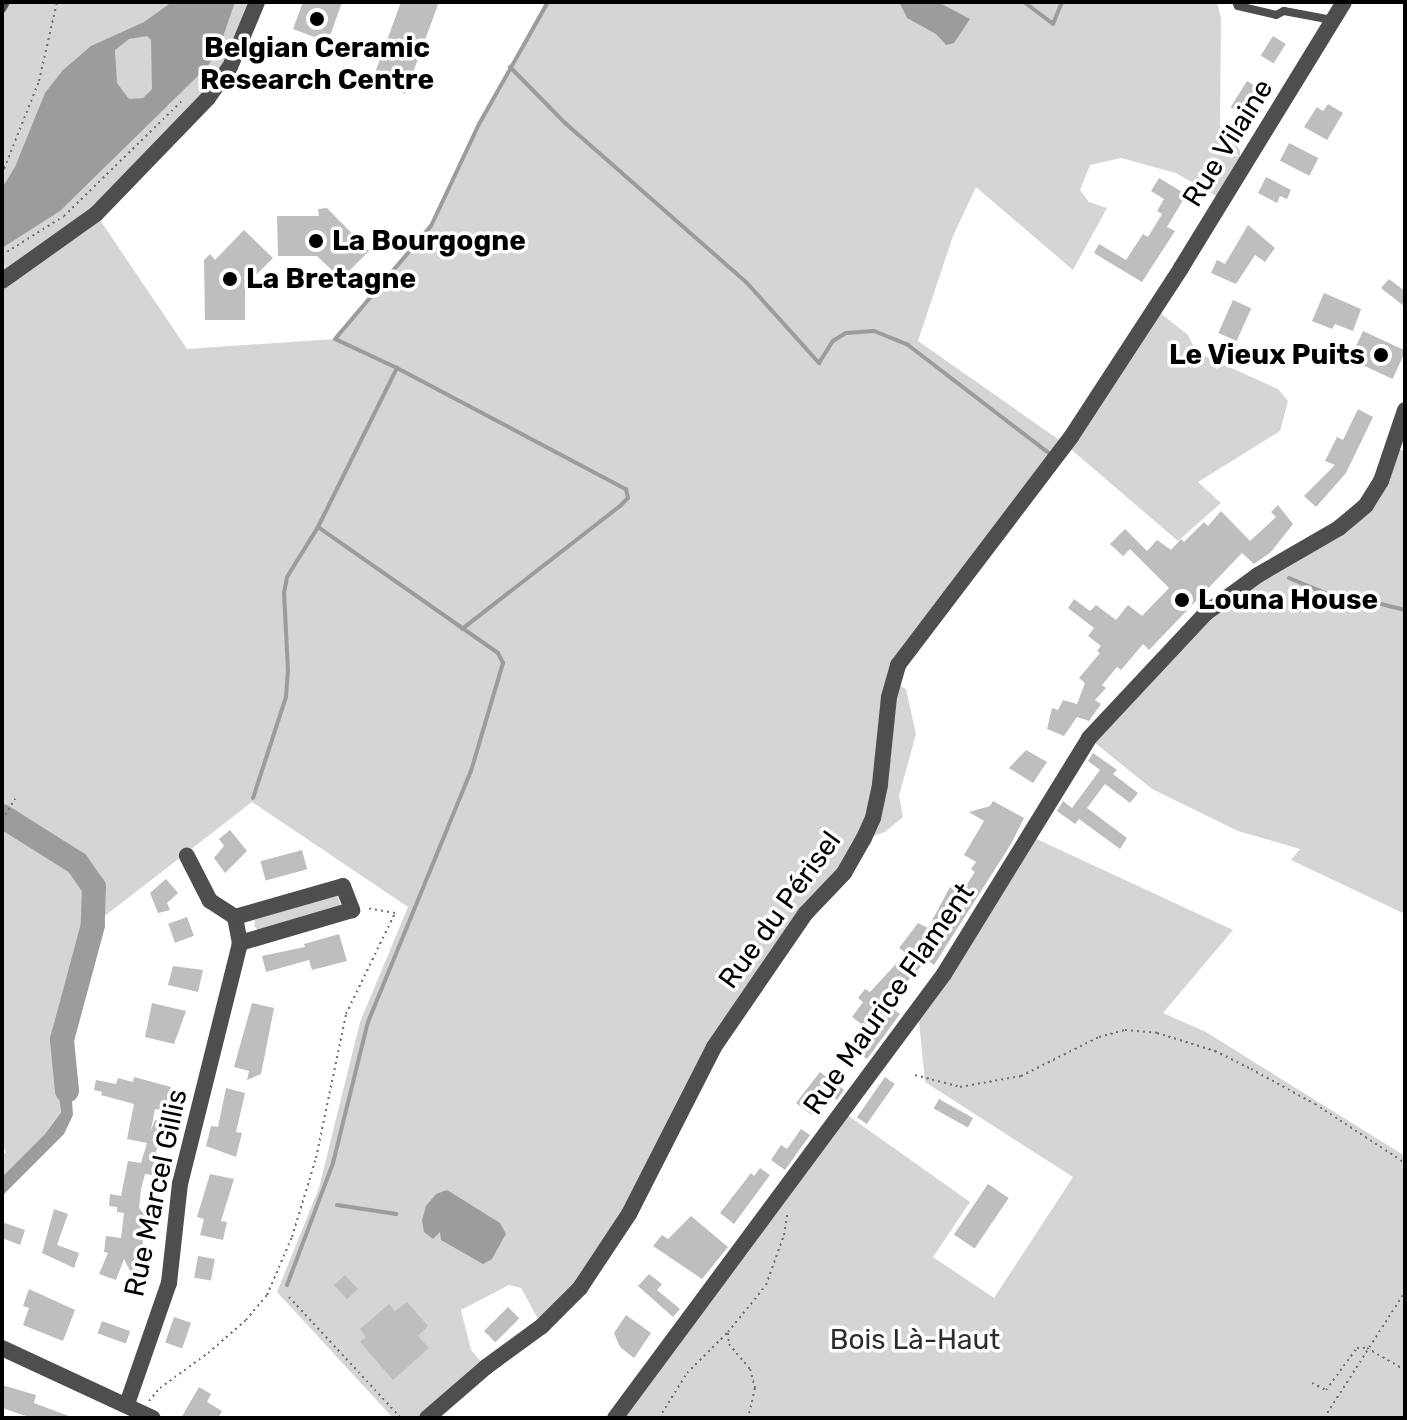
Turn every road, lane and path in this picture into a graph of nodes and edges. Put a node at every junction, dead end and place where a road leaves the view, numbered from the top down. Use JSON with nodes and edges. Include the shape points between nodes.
{"nodes":[{"id":1,"x":6,"y":2,"type":"edge"},
{"id":2,"x":57,"y":2,"type":"edge"},
{"id":3,"x":257,"y":2,"type":"edge"},
{"id":4,"x":1236,"y":2,"type":"edge"},
{"id":5,"x":1344,"y":2,"type":"edge"},
{"id":6,"x":2,"y":9,"type":"edge"},
{"id":7,"x":1333,"y":20,"type":"junction"},
{"id":8,"x":187,"y":97,"type":"dead end"},
{"id":9,"x":2,"y":174,"type":"edge"},
{"id":10,"x":2,"y":255,"type":"edge"},
{"id":11,"x":2,"y":281,"type":"edge"},
{"id":12,"x":1155,"y":309,"type":"joint"},
{"id":13,"x":1405,"y":410,"type":"edge"},
{"id":14,"x":15,"y":799,"type":"dead end"},
{"id":15,"x":2,"y":820,"type":"edge"},
{"id":16,"x":187,"y":856,"type":"dead end"},
{"id":17,"x":350,"y":905,"type":"junction"},
{"id":18,"x":235,"y":917,"type":"junction"},
{"id":19,"x":240,"y":943,"type":"junction"},
{"id":20,"x":915,"y":1075,"type":"dead end"},
{"id":21,"x":1405,"y":1163,"type":"edge"},
{"id":22,"x":791,"y":1181,"type":"junction"},
{"id":23,"x":1405,"y":1292,"type":"edge"},
{"id":24,"x":289,"y":1297,"type":"dead end"},
{"id":25,"x":728,"y":1332,"type":"junction"},
{"id":26,"x":2,"y":1348,"type":"edge"},
{"id":27,"x":1367,"y":1348,"type":"junction"},
{"id":28,"x":1405,"y":1370,"type":"edge"},
{"id":29,"x":1312,"y":1383,"type":"dead end"},
{"id":30,"x":140,"y":1411,"type":"edge"},
{"id":31,"x":401,"y":1418,"type":"edge"},
{"id":32,"x":427,"y":1418,"type":"edge"},
{"id":33,"x":615,"y":1418,"type":"edge"},
{"id":34,"x":659,"y":1418,"type":"edge"},
{"id":35,"x":748,"y":1418,"type":"edge"},
{"id":36,"x":1324,"y":1418,"type":"edge"}],
"edges":[{"from":1,"to":6,"type":"lane"},
{"from":2,"to":9,"type":"path","via":[[39,81]]},
{"from":3,"to":11,"type":"street","via":[[230,67],[208,98],[96,214]]},
{"from":4,"to":7,"type":"lane","via":[[1276,15],[1284,11]]},
{"from":5,"to":7,"type":"street","name":"Rue Vilaine"},
{"from":7,"to":12,"type":"street","name":"Rue Vilaine"},
{"from":8,"to":10,"type":"path","via":[[64,216]]},
{"from":12,"to":32,"type":"street","name":"Rue du Périsel","via":[[1065,445],[898,665],[889,697],[880,784],[864,838],[844,873],[805,914],[714,1047],[629,1214],[580,1288],[542,1326]]},
{"from":13,"to":22,"type":"street","name":"Rue Maurice Flament","via":[[1381,481],[1366,505],[1206,613],[1089,738],[953,961]]},
{"from":14,"to":15,"type":"path"},
{"from":16,"to":18,"type":"street","via":[[210,901]]},
{"from":17,"to":18,"type":"street","via":[[343,886]]},
{"from":17,"to":19,"type":"street","via":[[352,910]]},
{"from":17,"to":30,"type":"path","via":[[395,913],[346,1014],[316,1158],[292,1237],[267,1295],[253,1312],[160,1388]]},
{"from":18,"to":19,"type":"street","name":"Rue Marcel Gillis"},
{"from":19,"to":30,"type":"street","name":"Rue Marcel Gillis","via":[[180,1184],[169,1283]]},
{"from":20,"to":21,"type":"path","via":[[960,1087],[1021,1076],[1099,1037],[1125,1030],[1157,1033],[1251,1069]]},
{"from":22,"to":25,"type":"path","via":[[784,1235],[766,1285]]},
{"from":22,"to":33,"type":"street","name":"Rue Maurice Flament"},
{"from":23,"to":27,"type":"path"},
{"from":24,"to":31,"type":"path"},
{"from":25,"to":34,"type":"path","via":[[687,1373]]},
{"from":25,"to":35,"type":"path","via":[[729,1344],[750,1369],[755,1388]]},
{"from":26,"to":30,"type":"street"},
{"from":27,"to":28,"type":"path"},
{"from":27,"to":29,"type":"path","via":[[1351,1354],[1326,1390]]},
{"from":27,"to":36,"type":"path"}]}
